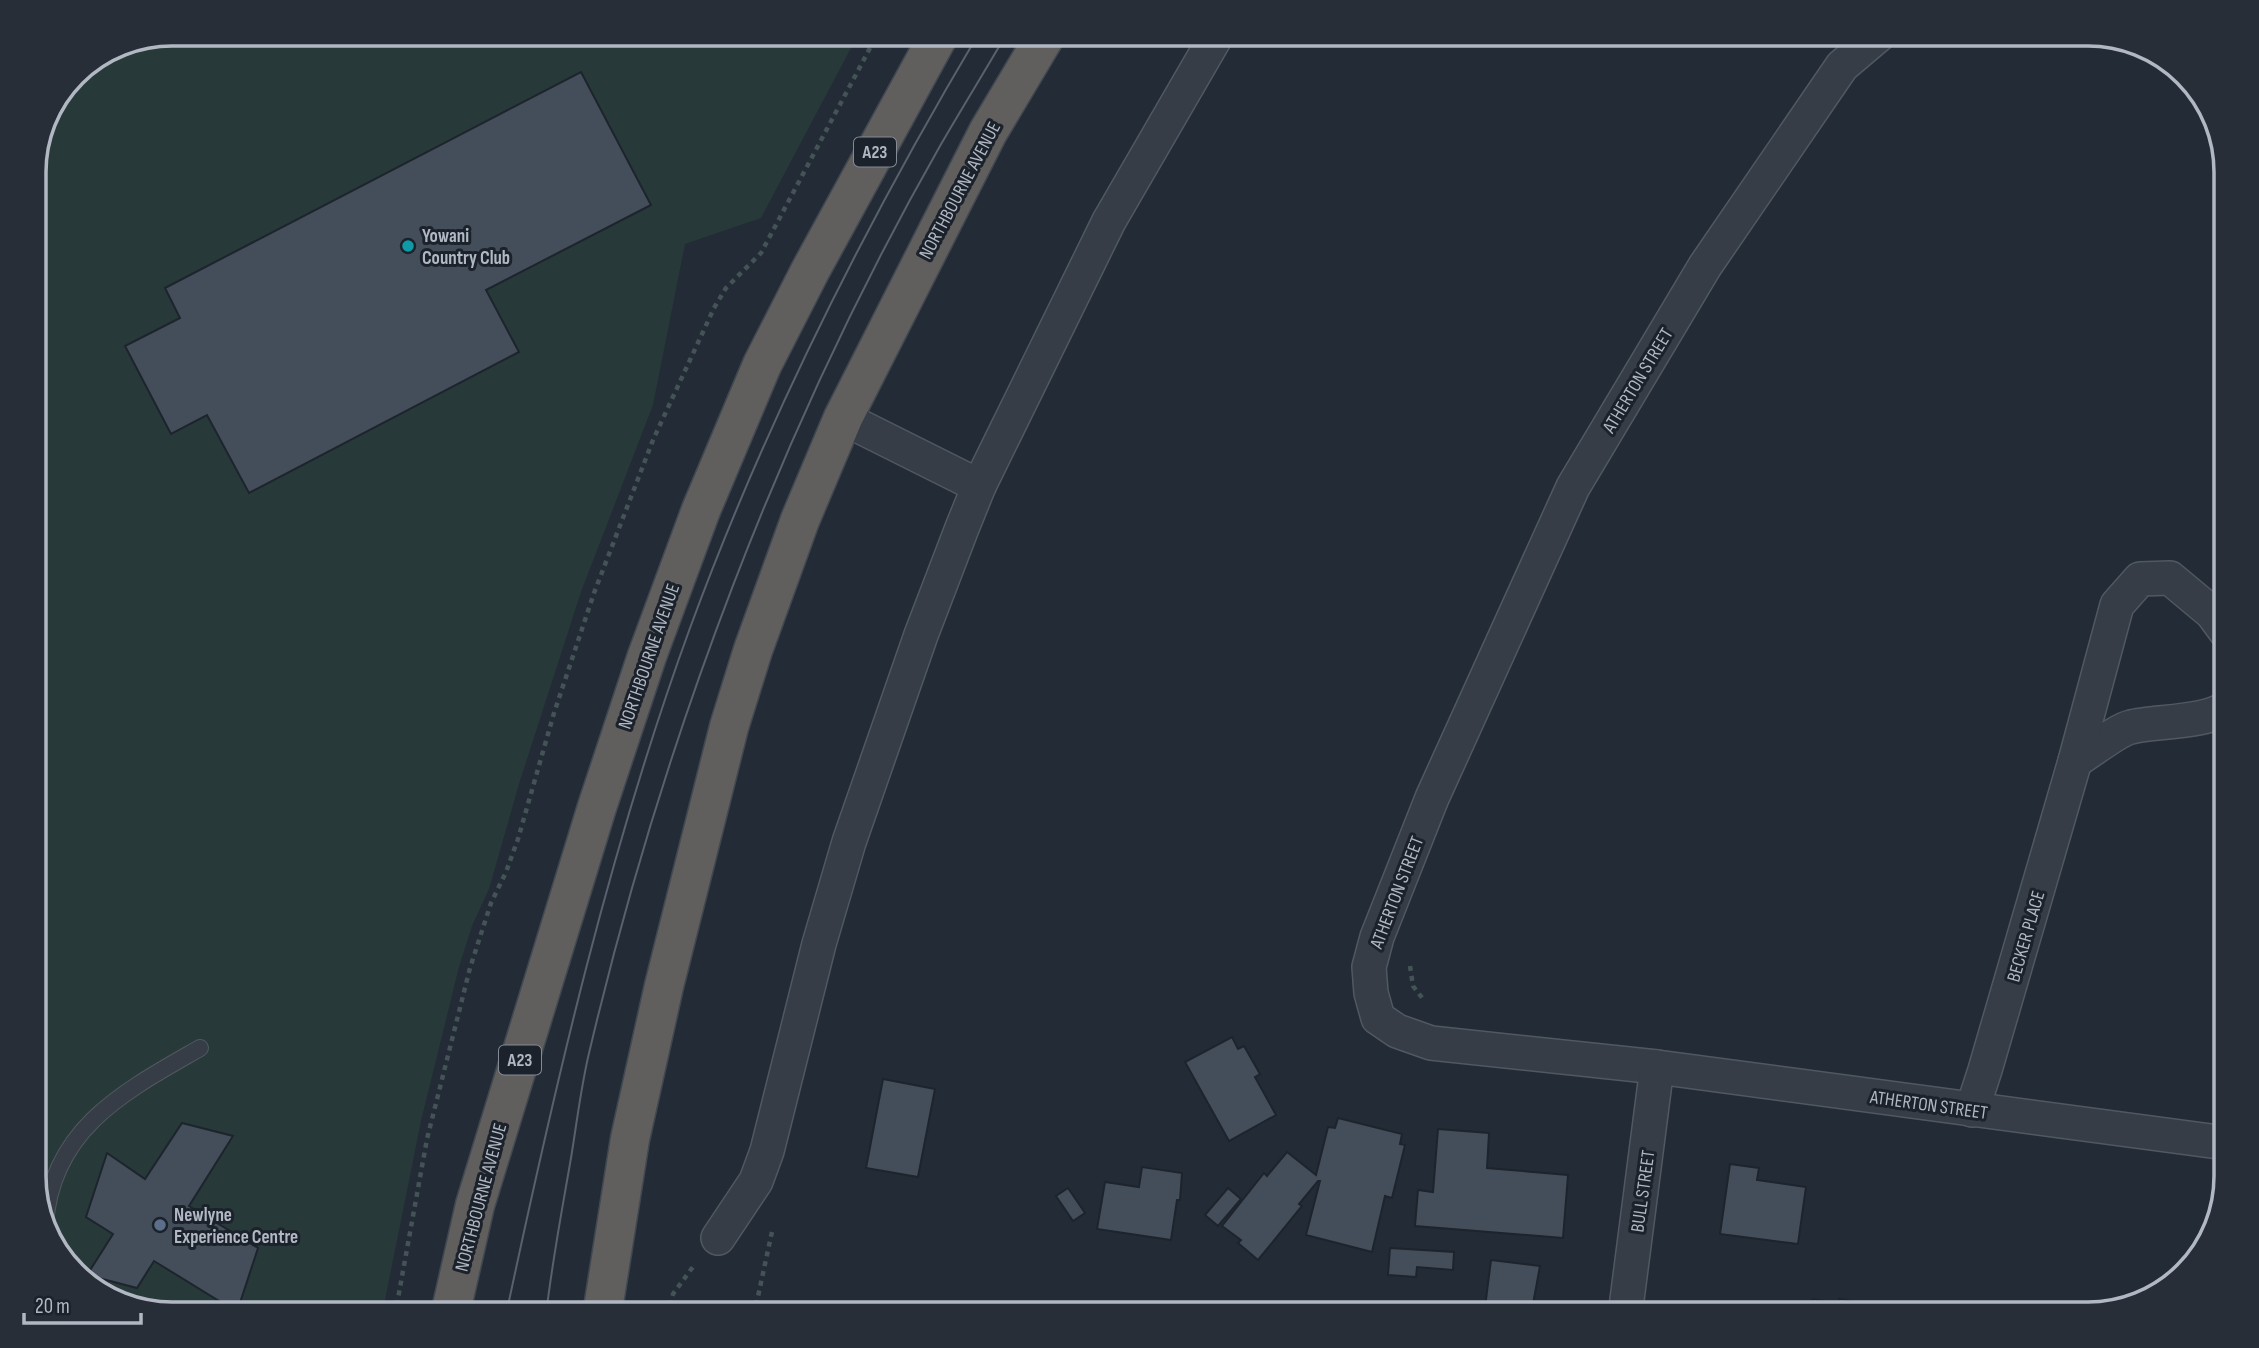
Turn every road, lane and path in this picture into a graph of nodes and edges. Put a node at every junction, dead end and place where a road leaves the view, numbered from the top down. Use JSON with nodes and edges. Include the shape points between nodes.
{"nodes":[{"id":1,"x":871,"y":46,"type":"edge"},
{"id":2,"x":933,"y":46,"type":"edge"},
{"id":3,"x":1039,"y":46,"type":"edge"},
{"id":4,"x":1210,"y":46,"type":"edge"},
{"id":5,"x":1866,"y":46,"type":"edge"},
{"id":6,"x":842,"y":418,"type":"junction"},
{"id":7,"x":979,"y":486,"type":"junction"},
{"id":8,"x":2213,"y":615,"type":"edge"},
{"id":9,"x":2214,"y":714,"type":"edge"},
{"id":10,"x":2075,"y":761,"type":"junction"},
{"id":11,"x":1410,"y":956,"type":"dead end"},
{"id":12,"x":1427,"y":1004,"type":"dead end"},
{"id":13,"x":200,"y":1048,"type":"dead end"},
{"id":14,"x":1657,"y":1067,"type":"junction"},
{"id":15,"x":1972,"y":1110,"type":"junction"},
{"id":16,"x":2214,"y":1141,"type":"edge"},
{"id":17,"x":49,"y":1201,"type":"edge"},
{"id":18,"x":774,"y":1221,"type":"dead end"},
{"id":19,"x":718,"y":1238,"type":"joint"},
{"id":20,"x":397,"y":1302,"type":"edge"},
{"id":21,"x":453,"y":1302,"type":"edge"},
{"id":22,"x":604,"y":1302,"type":"edge"},
{"id":23,"x":671,"y":1302,"type":"edge"},
{"id":24,"x":757,"y":1302,"type":"edge"},
{"id":25,"x":1627,"y":1302,"type":"edge"}],
"edges":[{"from":1,"to":20,"type":"path","via":[[761,253],[713,308],[653,440],[599,580],[518,839],[470,968],[427,1139]]},
{"from":2,"to":21,"type":"highway","name":"NORTHBOURNE AVENUE","number":"A23","via":[[762,365],[701,509],[597,807],[475,1205]]},
{"from":3,"to":6,"type":"highway","name":"NORTHBOURNE AVENUE","via":[[988,132]]},
{"from":4,"to":7,"type":"street","via":[[1109,220]]},
{"from":5,"to":14,"type":"street","name":"ATHERTON STREET","via":[[1842,66],[1705,266],[1573,487],[1432,799],[1368,967],[1378,1018],[1397,1031],[1431,1043]]},
{"from":6,"to":7,"type":"street"},
{"from":6,"to":22,"type":"highway","name":"NORTHBOURNE AVENUE","via":[[800,520],[729,727],[630,1139]]},
{"from":7,"to":19,"type":"street","via":[[849,842],[767,1151],[756,1181]]},
{"from":8,"to":10,"type":"street","name":"BECKER PLACE","via":[[2170,578],[2140,579],[2117,605]]},
{"from":9,"to":10,"type":"street","via":[[2128,727]]},
{"from":10,"to":15,"type":"street","name":"BECKER PLACE"},
{"from":11,"to":12,"type":"path","via":[[1413,986]]},
{"from":13,"to":17,"type":"lane","via":[[154,1074],[90,1122],[67,1149],[52,1180]]},
{"from":14,"to":15,"type":"street","name":"ATHERTON STREET"},
{"from":14,"to":25,"type":"street","name":"BULL STREET"},
{"from":15,"to":16,"type":"street","name":"ATHERTON STREET"},
{"from":18,"to":24,"type":"path"},
{"from":19,"to":23,"type":"path","via":[[683,1278]]}]}
